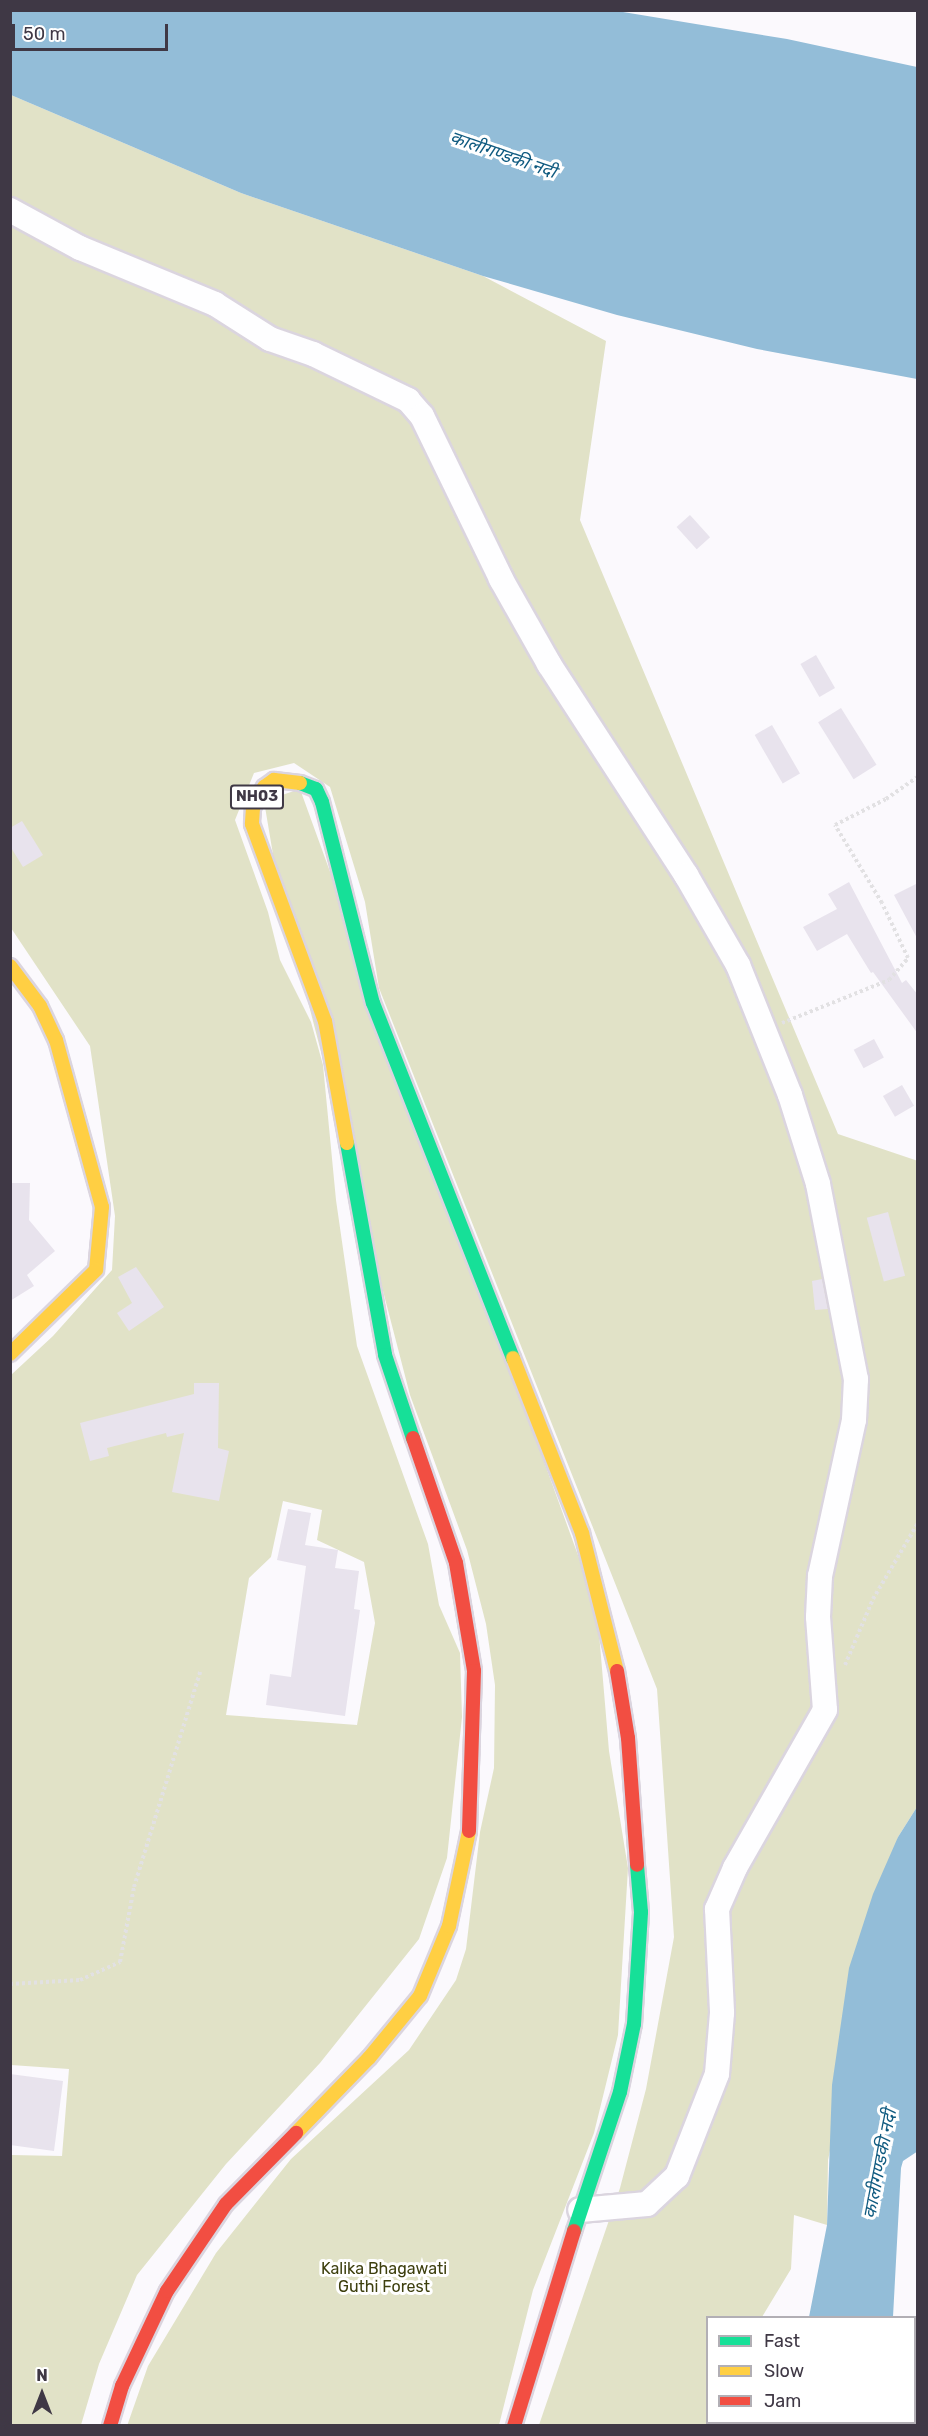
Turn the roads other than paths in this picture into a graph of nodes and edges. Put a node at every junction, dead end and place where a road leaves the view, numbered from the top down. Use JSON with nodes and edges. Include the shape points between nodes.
{"nodes":[{"id":1,"x":10,"y":210,"type":"edge"},
{"id":2,"x":10,"y":966,"type":"edge"},
{"id":3,"x":10,"y":1354,"type":"edge"},
{"id":4,"x":580,"y":2210,"type":"junction"},
{"id":5,"x":110,"y":2426,"type":"edge"},
{"id":6,"x":514,"y":2426,"type":"edge"}],
"edges":[{"from":1,"to":4,"type":"street","via":[[80,248],[215,304],[270,339],[313,354],[408,400],[438,442],[501,579],[549,664],[686,875],[738,965],[790,1095],[818,1184],[856,1379],[854,1420],[820,1576],[818,1617],[825,1710],[735,1868],[717,1909],[722,2013],[717,2074],[677,2176],[647,2204]]},
{"from":2,"to":3,"type":"main road","via":[[40,1006],[56,1040],[102,1207],[96,1270]]},
{"from":4,"to":5,"type":"main road","number":"NH03","via":[[620,2092],[634,2024],[640,1961],[636,1825],[617,1668],[582,1533],[373,1004],[322,802],[316,789],[305,782],[274,780],[258,795],[252,824],[325,1021],[385,1355],[456,1563],[469,1623],[475,1738],[470,1820],[463,1871],[448,1926],[420,1996],[369,2058],[226,2204],[166,2291],[122,2386]]},
{"from":4,"to":6,"type":"main road","number":"NH03"}]}
